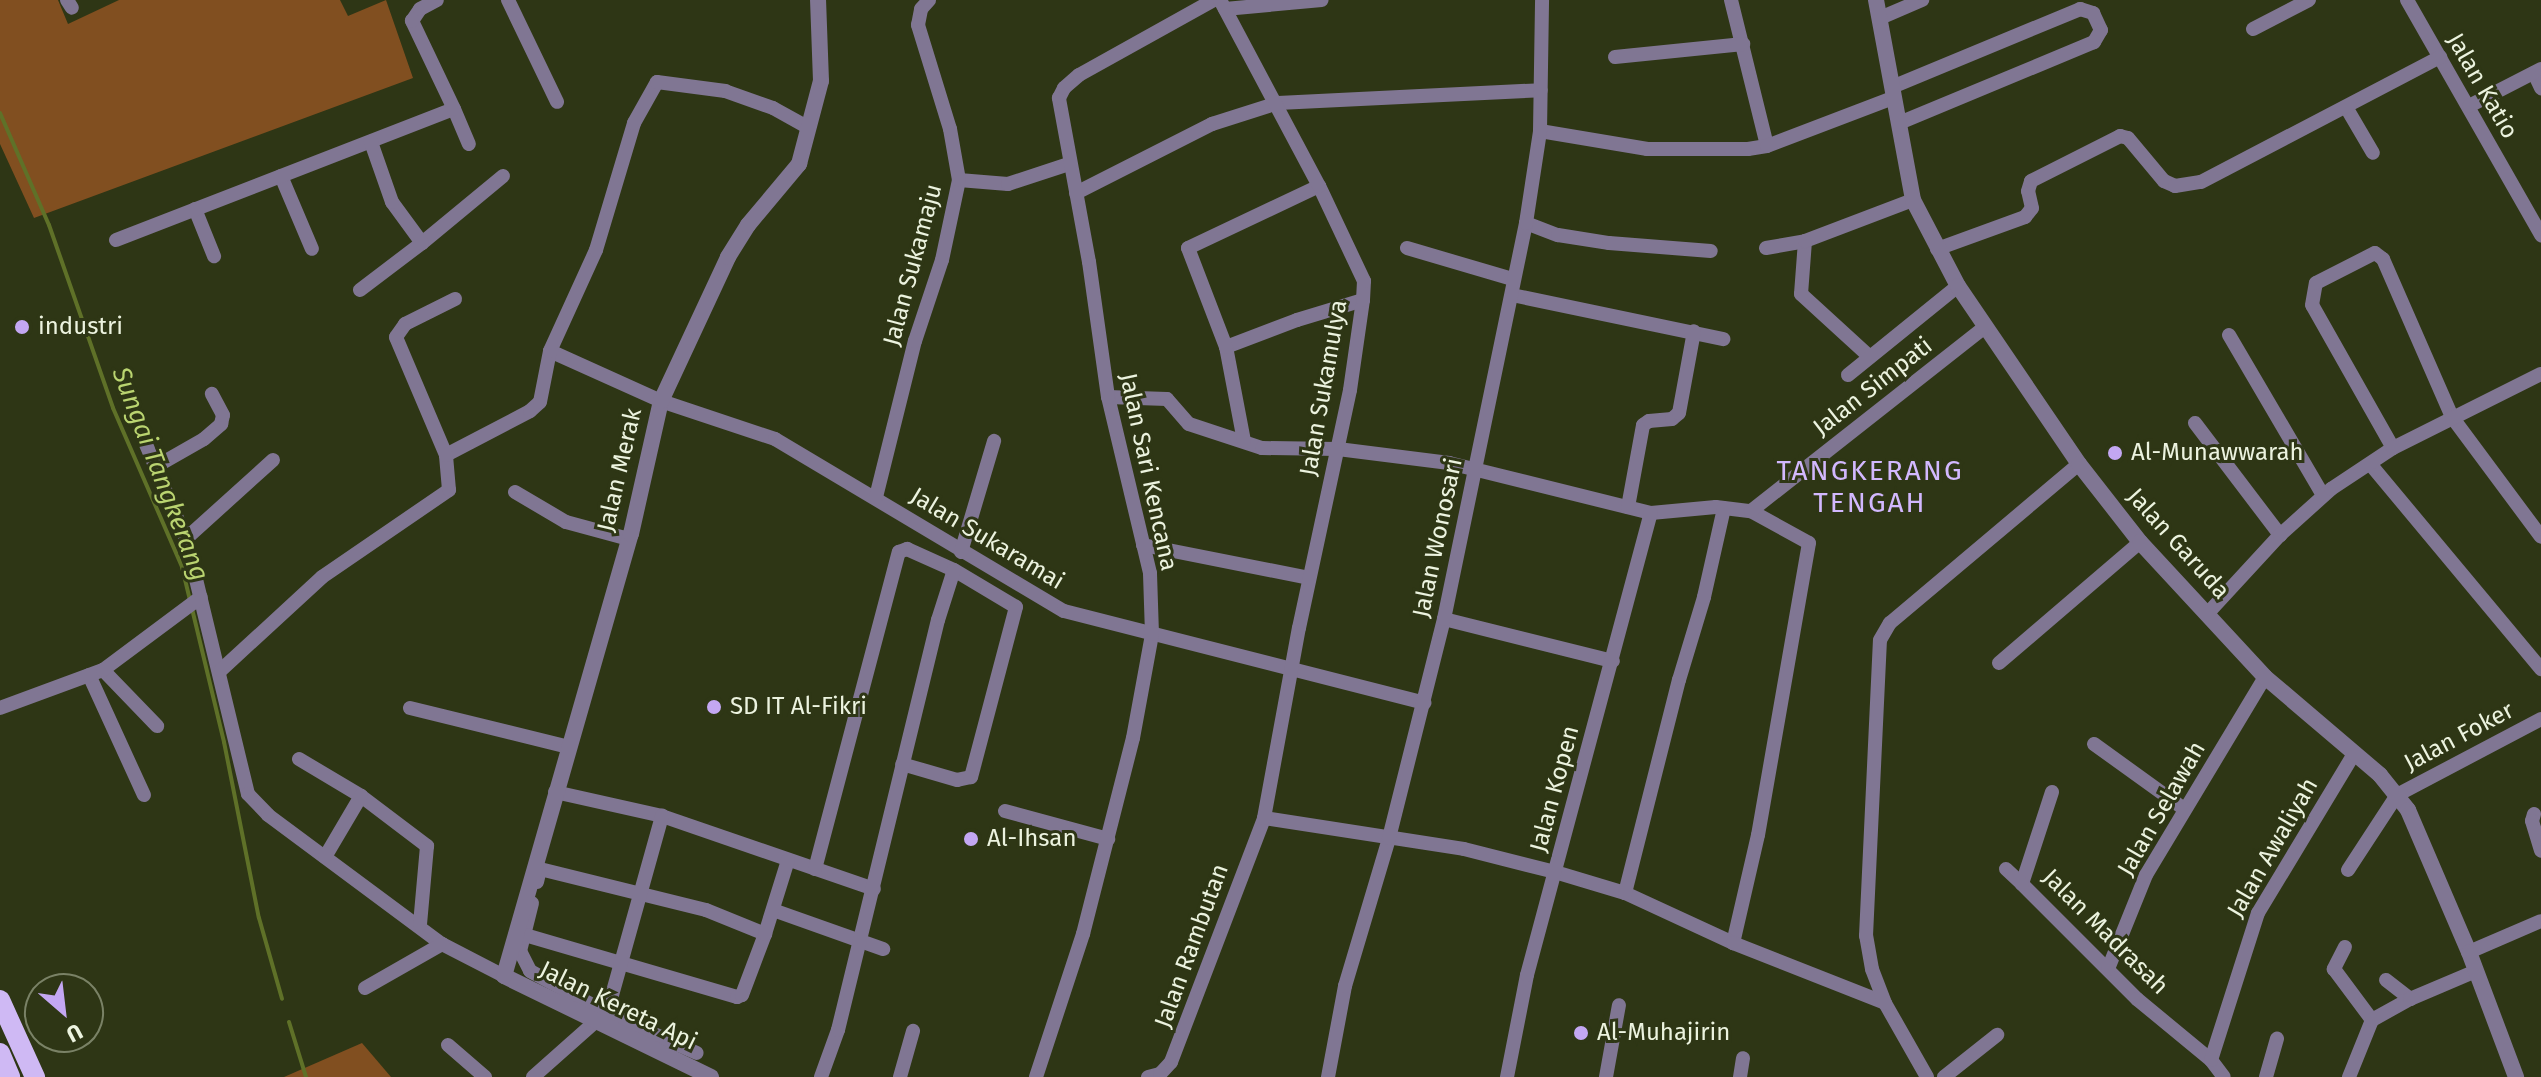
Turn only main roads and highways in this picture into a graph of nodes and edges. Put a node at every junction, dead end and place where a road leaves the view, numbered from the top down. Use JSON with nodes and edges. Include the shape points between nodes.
{"nodes":[{"id":1,"x":0,"y":1000,"type":"edge"},
{"id":2,"x":0,"y":1053,"type":"edge"},
{"id":3,"x":10,"y":1077,"type":"edge"},
{"id":4,"x":35,"y":1077,"type":"edge"}],
"edges":[{"from":1,"to":4,"type":"main road"},
{"from":2,"to":3,"type":"main road"}]}
